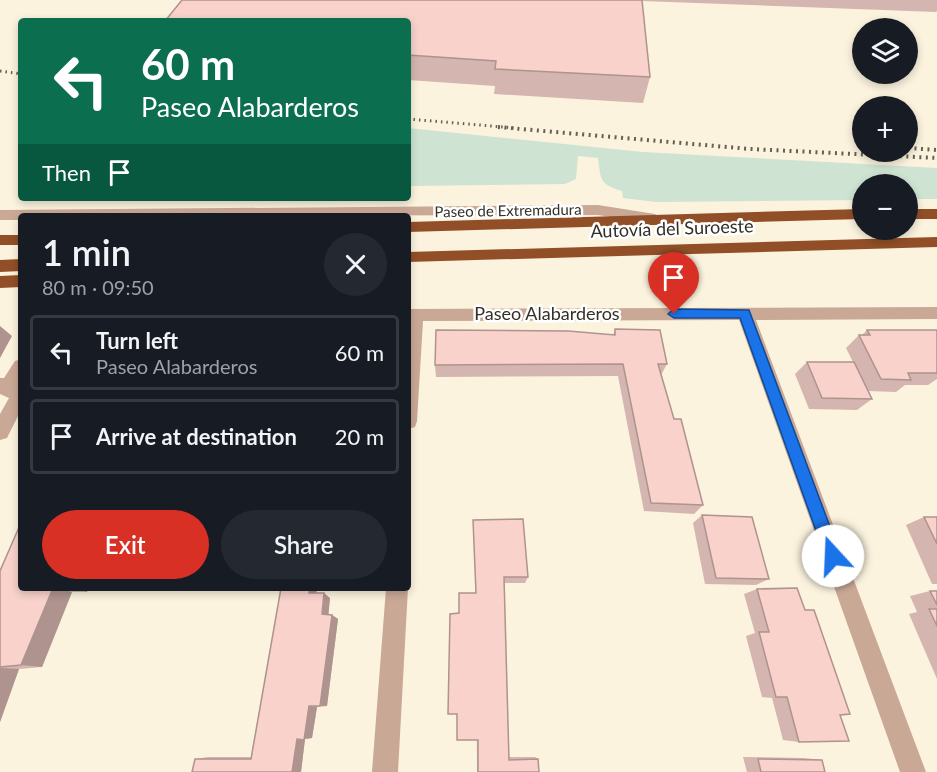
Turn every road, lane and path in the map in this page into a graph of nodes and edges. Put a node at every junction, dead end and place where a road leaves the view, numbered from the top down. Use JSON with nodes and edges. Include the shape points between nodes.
{"nodes":[{"id":1,"x":229,"y":213,"type":"edge"},
{"id":2,"x":852,"y":214,"type":"edge"},
{"id":3,"x":918,"y":214,"type":"edge"},
{"id":4,"x":937,"y":214,"type":"edge"},
{"id":5,"x":0,"y":215,"type":"edge"},
{"id":6,"x":18,"y":215,"type":"edge"},
{"id":7,"x":655,"y":219,"type":"junction"},
{"id":8,"x":411,"y":227,"type":"edge"},
{"id":9,"x":0,"y":240,"type":"edge"},
{"id":10,"x":18,"y":240,"type":"edge"},
{"id":11,"x":937,"y":242,"type":"edge"},
{"id":12,"x":411,"y":257,"type":"edge"},
{"id":13,"x":0,"y":266,"type":"edge"},
{"id":14,"x":18,"y":266,"type":"edge"},
{"id":15,"x":18,"y":281,"type":"edge"},
{"id":16,"x":0,"y":282,"type":"edge"},
{"id":17,"x":745,"y":313,"type":"junction"},
{"id":18,"x":937,"y":313,"type":"edge"},
{"id":19,"x":411,"y":315,"type":"edge"},
{"id":20,"x":18,"y":370,"type":"edge"},
{"id":21,"x":4,"y":386,"type":"edge"},
{"id":22,"x":18,"y":395,"type":"edge"},
{"id":23,"x":18,"y":398,"type":"edge"},
{"id":24,"x":0,"y":432,"type":"edge"},
{"id":25,"x":397,"y":591,"type":"edge"},
{"id":26,"x":385,"y":772,"type":"edge"},
{"id":27,"x":913,"y":772,"type":"edge"}],
"edges":[{"from":1,"to":7,"type":"street","name":"Paseo de Extremadura","via":[[598,210]]},
{"from":2,"to":7,"type":"highway","name":"Autovía del Suroeste"},
{"from":3,"to":4,"type":"highway"},
{"from":5,"to":6,"type":"street","name":"Paseo de Extremadura"},
{"from":7,"to":8,"type":"highway","name":"Autovía del Suroeste"},
{"from":9,"to":10,"type":"highway"},
{"from":11,"to":12,"type":"highway","name":"Autovía del Suroeste"},
{"from":13,"to":14,"type":"highway"},
{"from":15,"to":16,"type":"highway"},
{"from":17,"to":18,"type":"street","name":"Paseo Alabarderos"},
{"from":17,"to":19,"type":"street","name":"Paseo Alabarderos"},
{"from":17,"to":27,"type":"street"},
{"from":20,"to":21,"type":"street"},
{"from":21,"to":22,"type":"street"},
{"from":23,"to":24,"type":"street"},
{"from":25,"to":26,"type":"street"}]}
